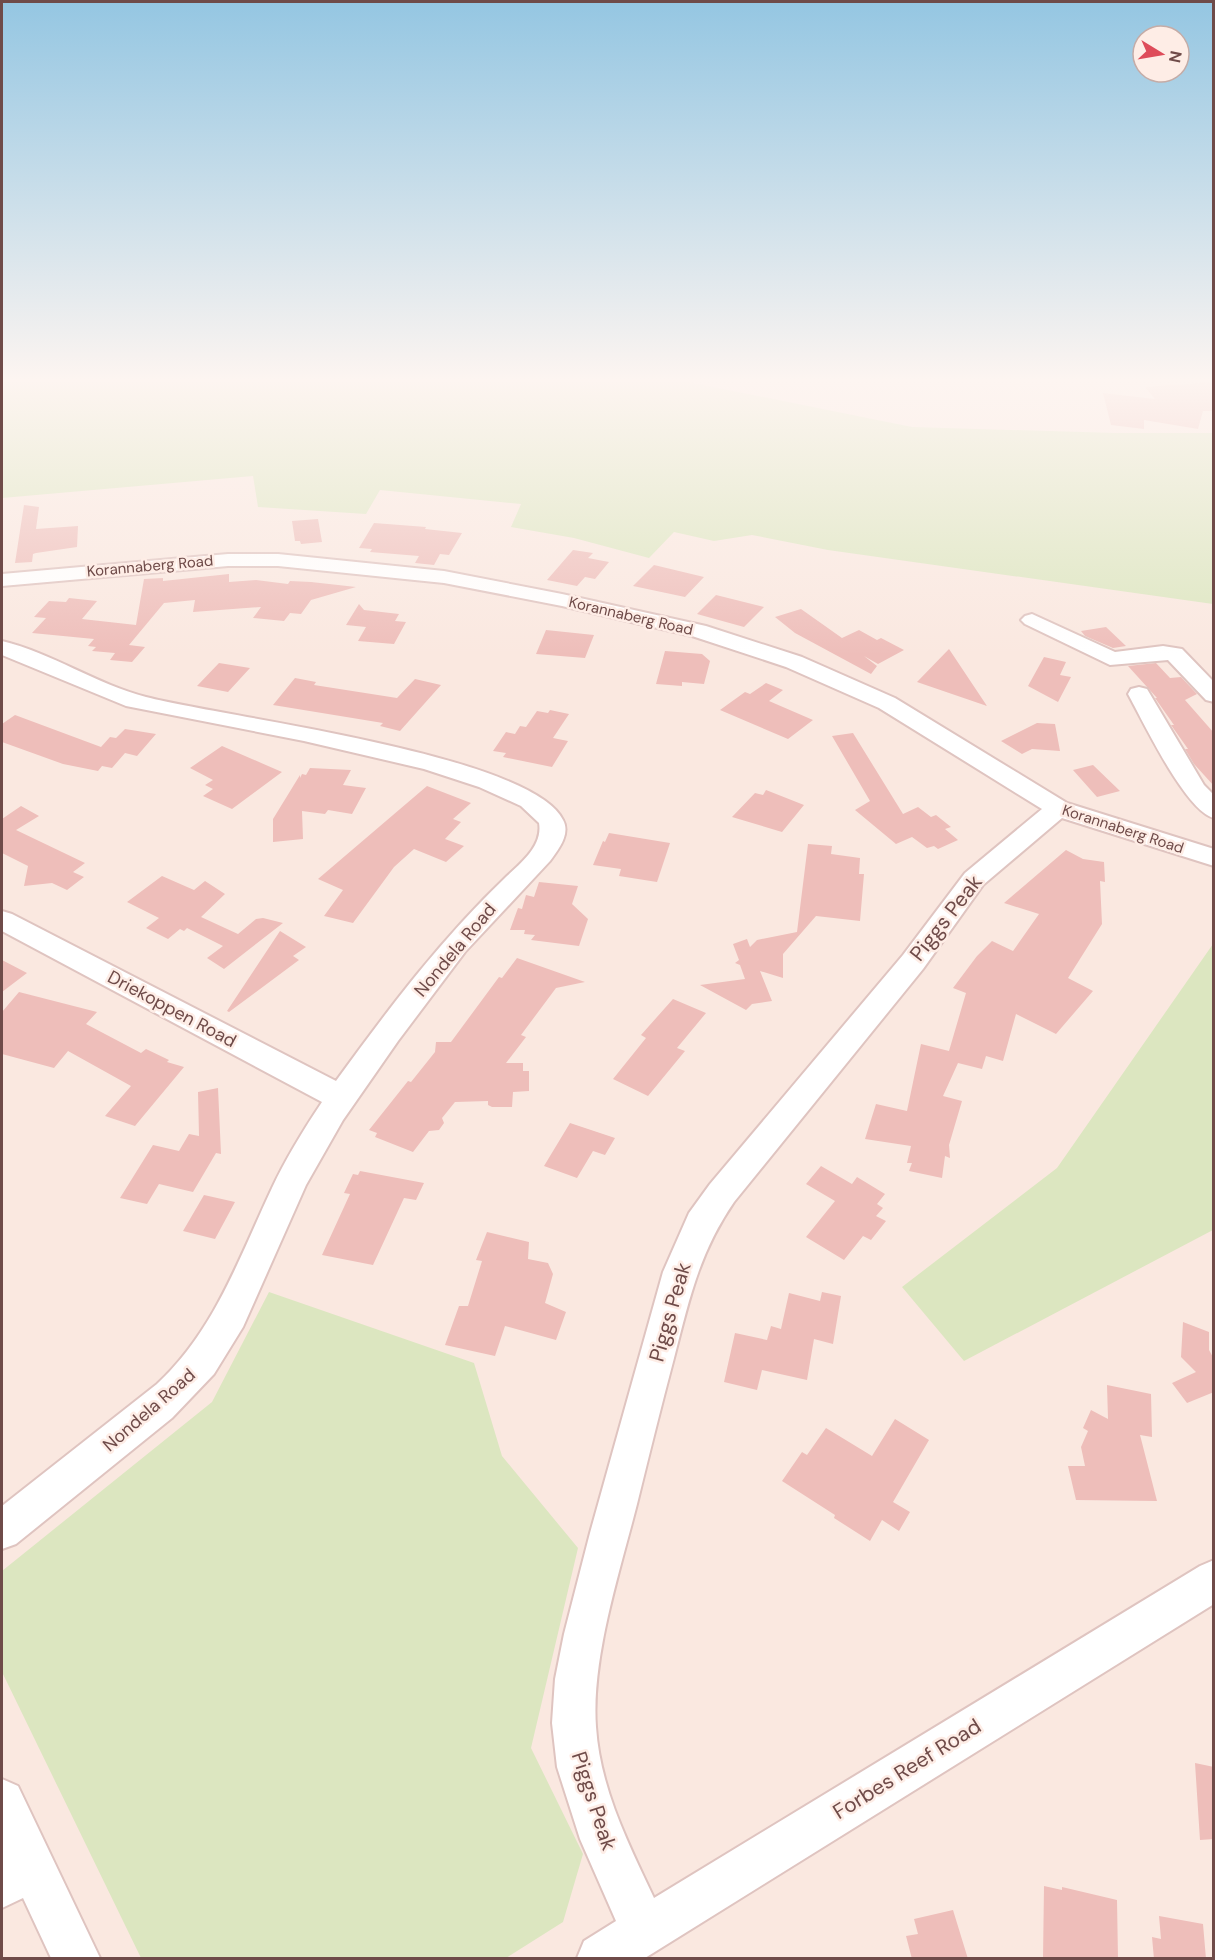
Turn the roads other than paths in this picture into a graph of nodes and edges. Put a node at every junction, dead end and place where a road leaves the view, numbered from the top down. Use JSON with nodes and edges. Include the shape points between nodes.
{"nodes":[{"id":1,"x":2,"y":580,"type":"edge"},
{"id":2,"x":1032,"y":620,"type":"dead end"},
{"id":3,"x":2,"y":647,"type":"edge"},
{"id":4,"x":1138,"y":694,"type":"dead end"},
{"id":5,"x":1214,"y":695,"type":"edge"},
{"id":6,"x":1058,"y":808,"type":"junction"},
{"id":7,"x":1214,"y":811,"type":"edge"},
{"id":8,"x":1214,"y":858,"type":"edge"},
{"id":9,"x":2,"y":920,"type":"edge"},
{"id":10,"x":342,"y":1098,"type":"junction"},
{"id":11,"x":2,"y":1530,"type":"edge"},
{"id":12,"x":1214,"y":1580,"type":"edge"},
{"id":13,"x":2,"y":1802,"type":"edge"},
{"id":14,"x":16,"y":1874,"type":"edge"},
{"id":15,"x":644,"y":1930,"type":"junction"},
{"id":16,"x":76,"y":1959,"type":"edge"},
{"id":17,"x":601,"y":1959,"type":"edge"}],
"edges":[{"from":1,"to":6,"type":"street","name":"Korannaberg Road","via":[[228,560],[278,560],[444,577],[551,597],[698,631],[833,678],[887,703]]},
{"from":2,"to":5,"type":"street","via":[[1110,658],[1174,654]]},
{"from":3,"to":10,"type":"street","name":"Nondela Road","via":[[142,703],[332,739],[413,759],[494,785],[537,805],[549,816],[554,828],[541,855],[471,928]]},
{"from":4,"to":7,"type":"street","via":[[1194,789]]},
{"from":6,"to":8,"type":"street","name":"Korannaberg Road"},
{"from":6,"to":15,"type":"street","name":"Piggs Peak","via":[[974,879],[913,962],[722,1193],[690,1244],[617,1503],[587,1626],[573,1708],[580,1771]]},
{"from":9,"to":10,"type":"street","name":"Driekoppen Road"},
{"from":10,"to":11,"type":"street","name":"Nondela Road","via":[[302,1161],[238,1300],[201,1363],[147,1416]]},
{"from":12,"to":15,"type":"street","name":"Forbes Reef Road"},
{"from":13,"to":14,"type":"street"},
{"from":14,"to":16,"type":"street"},
{"from":15,"to":17,"type":"street","name":"Forbes Reef Road"}]}
